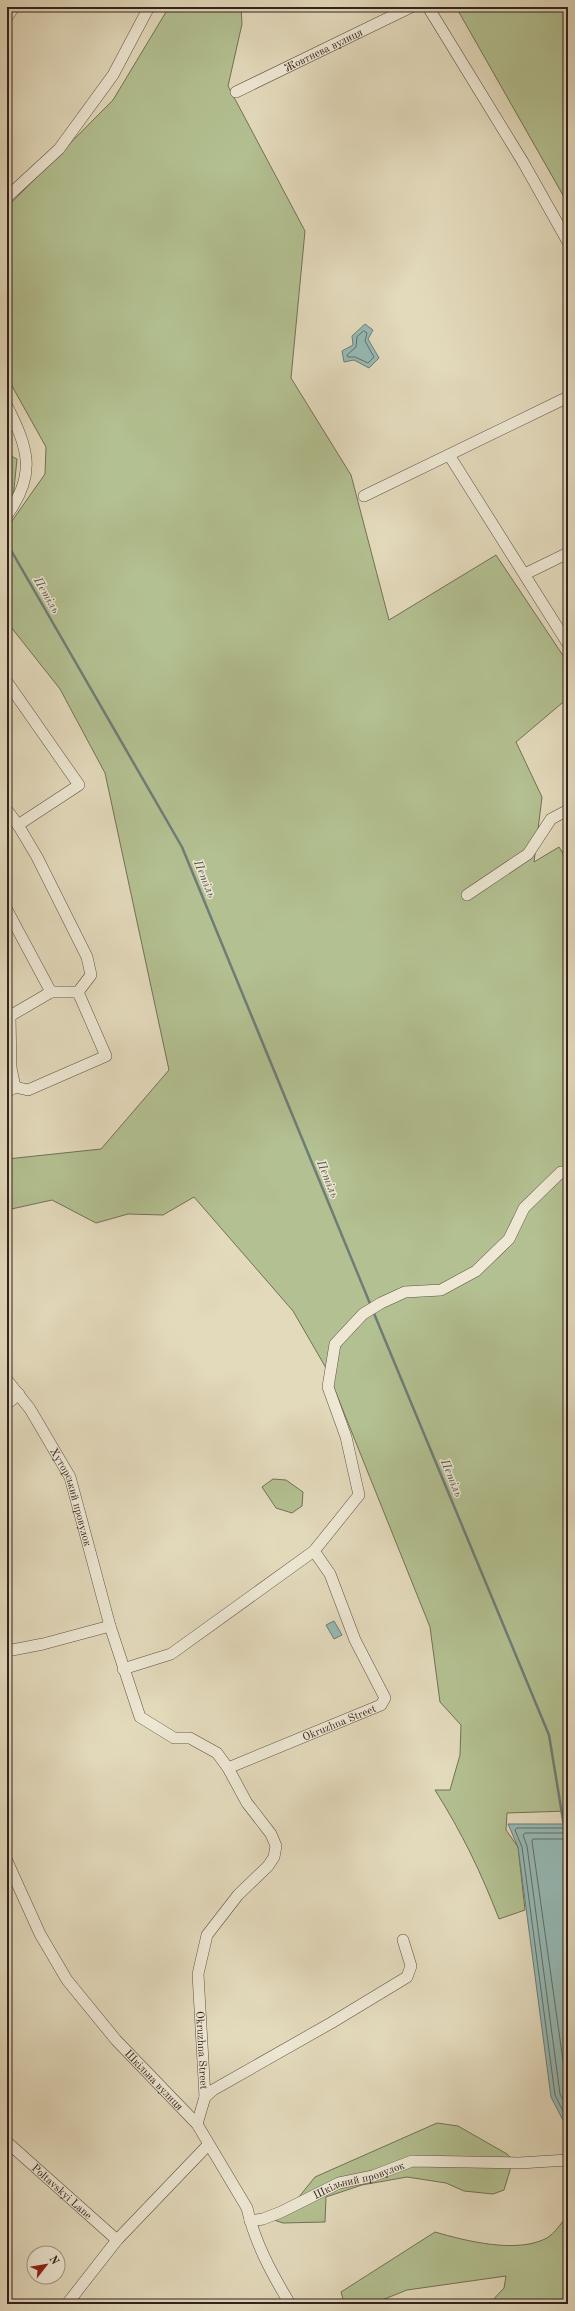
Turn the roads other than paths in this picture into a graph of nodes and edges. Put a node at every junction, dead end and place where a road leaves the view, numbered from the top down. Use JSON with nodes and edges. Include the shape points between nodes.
{"nodes":[{"id":1,"x":14,"y":7,"type":"edge"},
{"id":2,"x":150,"y":7,"type":"edge"},
{"id":3,"x":411,"y":7,"type":"edge"},
{"id":4,"x":428,"y":7,"type":"edge"},
{"id":5,"x":7,"y":17,"type":"edge"},
{"id":6,"x":236,"y":92,"type":"dead end"},
{"id":7,"x":7,"y":197,"type":"edge"},
{"id":8,"x":568,"y":242,"type":"edge"},
{"id":9,"x":568,"y":397,"type":"edge"},
{"id":10,"x":7,"y":406,"type":"edge"},
{"id":11,"x":449,"y":455,"type":"junction"},
{"id":12,"x":364,"y":496,"type":"dead end"},
{"id":13,"x":10,"y":512,"type":"edge"},
{"id":14,"x":568,"y":553,"type":"edge"},
{"id":15,"x":524,"y":574,"type":"junction"},
{"id":16,"x":568,"y":644,"type":"edge"},
{"id":17,"x":7,"y":682,"type":"edge"},
{"id":18,"x":7,"y":810,"type":"edge"},
{"id":19,"x":568,"y":810,"type":"edge"},
{"id":20,"x":18,"y":825,"type":"junction"},
{"id":21,"x":467,"y":895,"type":"dead end"},
{"id":22,"x":7,"y":910,"type":"edge"},
{"id":23,"x":51,"y":992,"type":"junction"},
{"id":24,"x":78,"y":992,"type":"junction"},
{"id":25,"x":8,"y":1016,"type":"edge"},
{"id":26,"x":11,"y":1090,"type":"edge"},
{"id":27,"x":564,"y":1172,"type":"edge"},
{"id":28,"x":7,"y":1380,"type":"edge"},
{"id":29,"x":19,"y":1394,"type":"junction"},
{"id":30,"x":7,"y":1404,"type":"edge"},
{"id":31,"x":314,"y":1551,"type":"junction"},
{"id":32,"x":110,"y":1626,"type":"junction"},
{"id":33,"x":7,"y":1651,"type":"edge"},
{"id":34,"x":123,"y":1669,"type":"junction"},
{"id":35,"x":228,"y":1768,"type":"junction"},
{"id":36,"x":7,"y":1861,"type":"edge"},
{"id":37,"x":403,"y":1940,"type":"dead end"},
{"id":38,"x":205,"y":2097,"type":"junction"},
{"id":39,"x":197,"y":2124,"type":"junction"},
{"id":40,"x":7,"y":2142,"type":"edge"},
{"id":41,"x":208,"y":2145,"type":"junction"},
{"id":42,"x":568,"y":2160,"type":"edge"},
{"id":43,"x":250,"y":2221,"type":"junction"},
{"id":44,"x":117,"y":2240,"type":"junction"},
{"id":45,"x":67,"y":2304,"type":"edge"},
{"id":46,"x":290,"y":2304,"type":"edge"}],
"edges":[{"from":1,"to":5,"type":"street"},
{"from":2,"to":7,"type":"street","via":[[113,75],[59,149]]},
{"from":3,"to":6,"type":"street","name":"Жовтнева вулиця"},
{"from":4,"to":8,"type":"street","via":[[523,162]]},
{"from":9,"to":11,"type":"street"},
{"from":10,"to":13,"type":"street","via":[[22,436],[28,467]]},
{"from":11,"to":12,"type":"street"},
{"from":11,"to":15,"type":"street"},
{"from":14,"to":15,"type":"street"},
{"from":15,"to":16,"type":"street"},
{"from":17,"to":20,"type":"street","via":[[78,785]]},
{"from":18,"to":20,"type":"street"},
{"from":19,"to":21,"type":"street","via":[[552,819],[528,854]]},
{"from":20,"to":24,"type":"street","via":[[37,857],[87,957],[91,975]]},
{"from":22,"to":23,"type":"street"},
{"from":23,"to":24,"type":"street"},
{"from":23,"to":25,"type":"street"},
{"from":24,"to":26,"type":"street","via":[[106,1056],[28,1090]]},
{"from":25,"to":26,"type":"street"},
{"from":27,"to":31,"type":"street","via":[[524,1208],[509,1239],[476,1271],[441,1290],[405,1292],[381,1303],[363,1314],[335,1344],[328,1387],[346,1437],[359,1495]]},
{"from":28,"to":29,"type":"street","name":"Хуторський провулок"},
{"from":29,"to":30,"type":"street"},
{"from":29,"to":32,"type":"street","name":"Хуторський провулок","via":[[30,1408],[70,1478]]},
{"from":31,"to":34,"type":"street","via":[[171,1654]]},
{"from":31,"to":35,"type":"street","name":"Okruzhna Street","via":[[330,1574],[355,1640],[385,1698],[381,1705]]},
{"from":32,"to":33,"type":"street"},
{"from":32,"to":34,"type":"street","name":"Okruzhna Street"},
{"from":34,"to":35,"type":"street","name":"Okruzhna Street","via":[[140,1717],[174,1738],[190,1738],[204,1744],[217,1753]]},
{"from":35,"to":38,"type":"street","name":"Okruzhna Street","via":[[247,1803],[271,1834],[276,1846],[274,1857],[268,1866],[238,1895],[207,1935],[198,1974]]},
{"from":36,"to":39,"type":"street","name":"Шкільна вулиця","via":[[40,1934],[67,1980],[116,2040]]},
{"from":37,"to":38,"type":"street","name":"Okruzhna Street","via":[[411,1966],[407,1977]]},
{"from":38,"to":39,"type":"street"},
{"from":39,"to":41,"type":"street","name":"Шкільна вулиця"},
{"from":40,"to":44,"type":"street","name":"Poltavskyi Lane"},
{"from":41,"to":43,"type":"street","name":"Шкільна вулиця","via":[[247,2208]]},
{"from":41,"to":44,"type":"street"},
{"from":42,"to":43,"type":"street","name":"Шкільний провулок","via":[[504,2163],[412,2162],[373,2176],[340,2183],[281,2212]]},
{"from":43,"to":46,"type":"street","name":"Шкільна вулиця","via":[[270,2271]]},
{"from":44,"to":45,"type":"street"}]}
